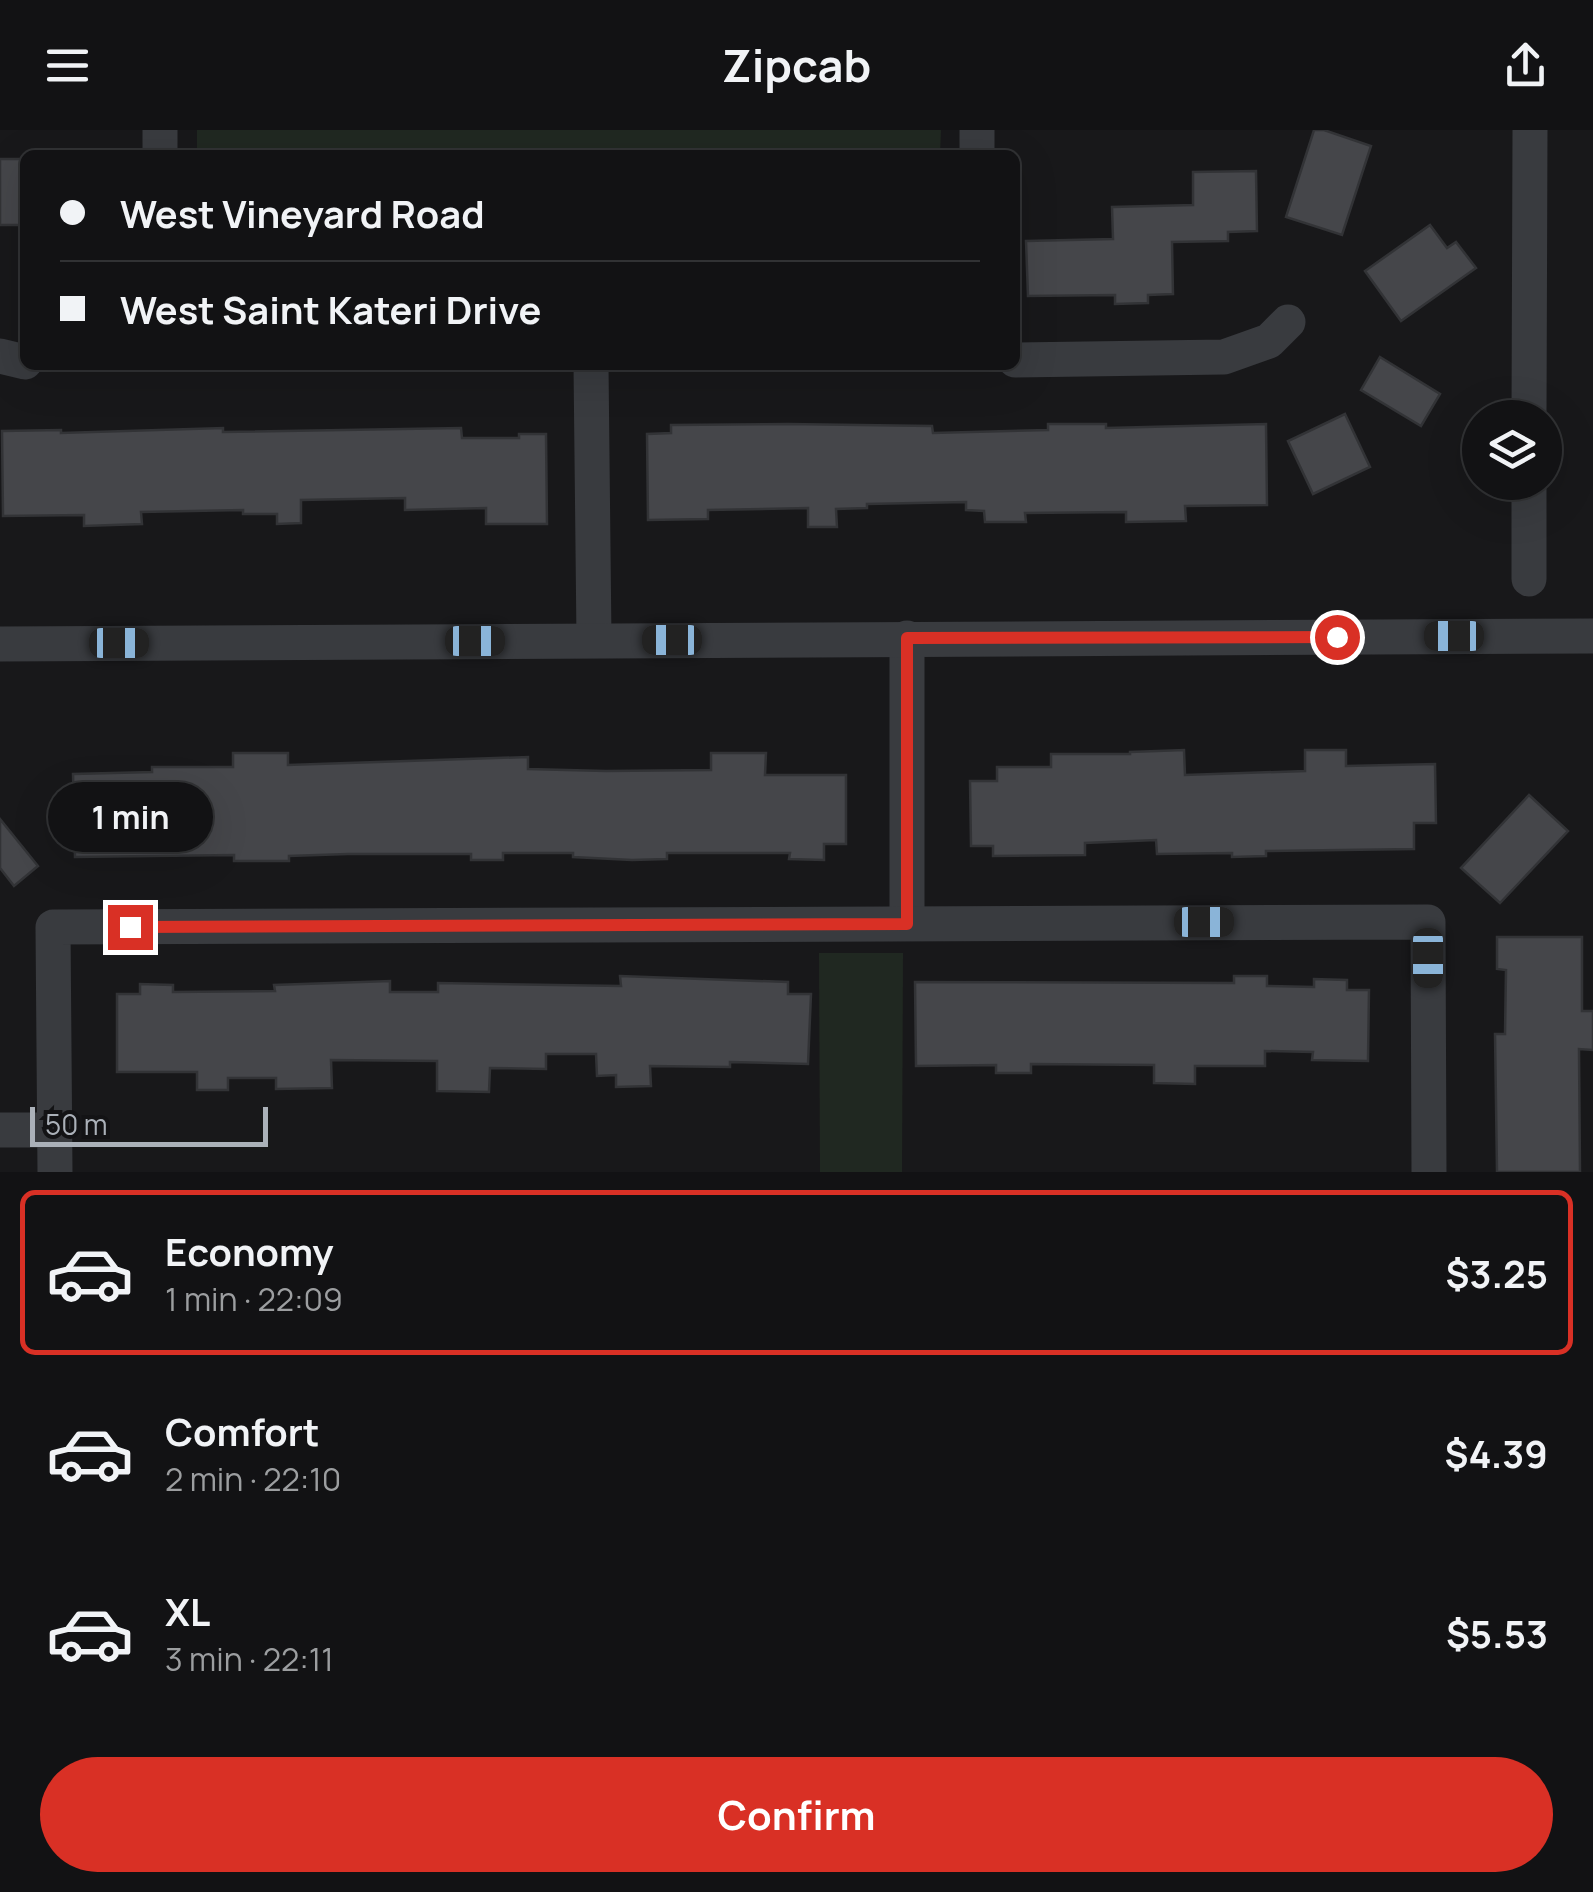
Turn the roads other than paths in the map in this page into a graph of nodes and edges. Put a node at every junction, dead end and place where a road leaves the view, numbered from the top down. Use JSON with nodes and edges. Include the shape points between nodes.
{"nodes":[{"id":1,"x":1530,"y":130,"type":"edge"},
{"id":2,"x":1288,"y":322,"type":"dead end"},
{"id":3,"x":1020,"y":360,"type":"edge"},
{"id":4,"x":592,"y":370,"type":"edge"},
{"id":5,"x":1529,"y":400,"type":"edge"},
{"id":6,"x":1529,"y":500,"type":"edge"},
{"id":7,"x":1528,"y":579,"type":"dead end"},
{"id":8,"x":1593,"y":636,"type":"edge"},
{"id":9,"x":907,"y":638,"type":"junction"},
{"id":10,"x":594,"y":640,"type":"junction"},
{"id":11,"x":0,"y":644,"type":"edge"},
{"id":12,"x":907,"y":924,"type":"junction"},
{"id":13,"x":0,"y":1130,"type":"edge"},
{"id":14,"x":54,"y":1130,"type":"junction"},
{"id":15,"x":54,"y":1172,"type":"edge"},
{"id":16,"x":1429,"y":1172,"type":"edge"}],
"edges":[{"from":1,"to":5,"type":"street"},
{"from":2,"to":3,"type":"street","via":[[1269,341],[1224,358]]},
{"from":4,"to":10,"type":"street"},
{"from":6,"to":7,"type":"street"},
{"from":8,"to":9,"type":"street"},
{"from":9,"to":10,"type":"street"},
{"from":9,"to":12,"type":"street"},
{"from":10,"to":11,"type":"street"},
{"from":12,"to":14,"type":"street","via":[[53,927]]},
{"from":12,"to":16,"type":"street","via":[[1428,922]]},
{"from":13,"to":14,"type":"street"},
{"from":14,"to":15,"type":"street"}]}
